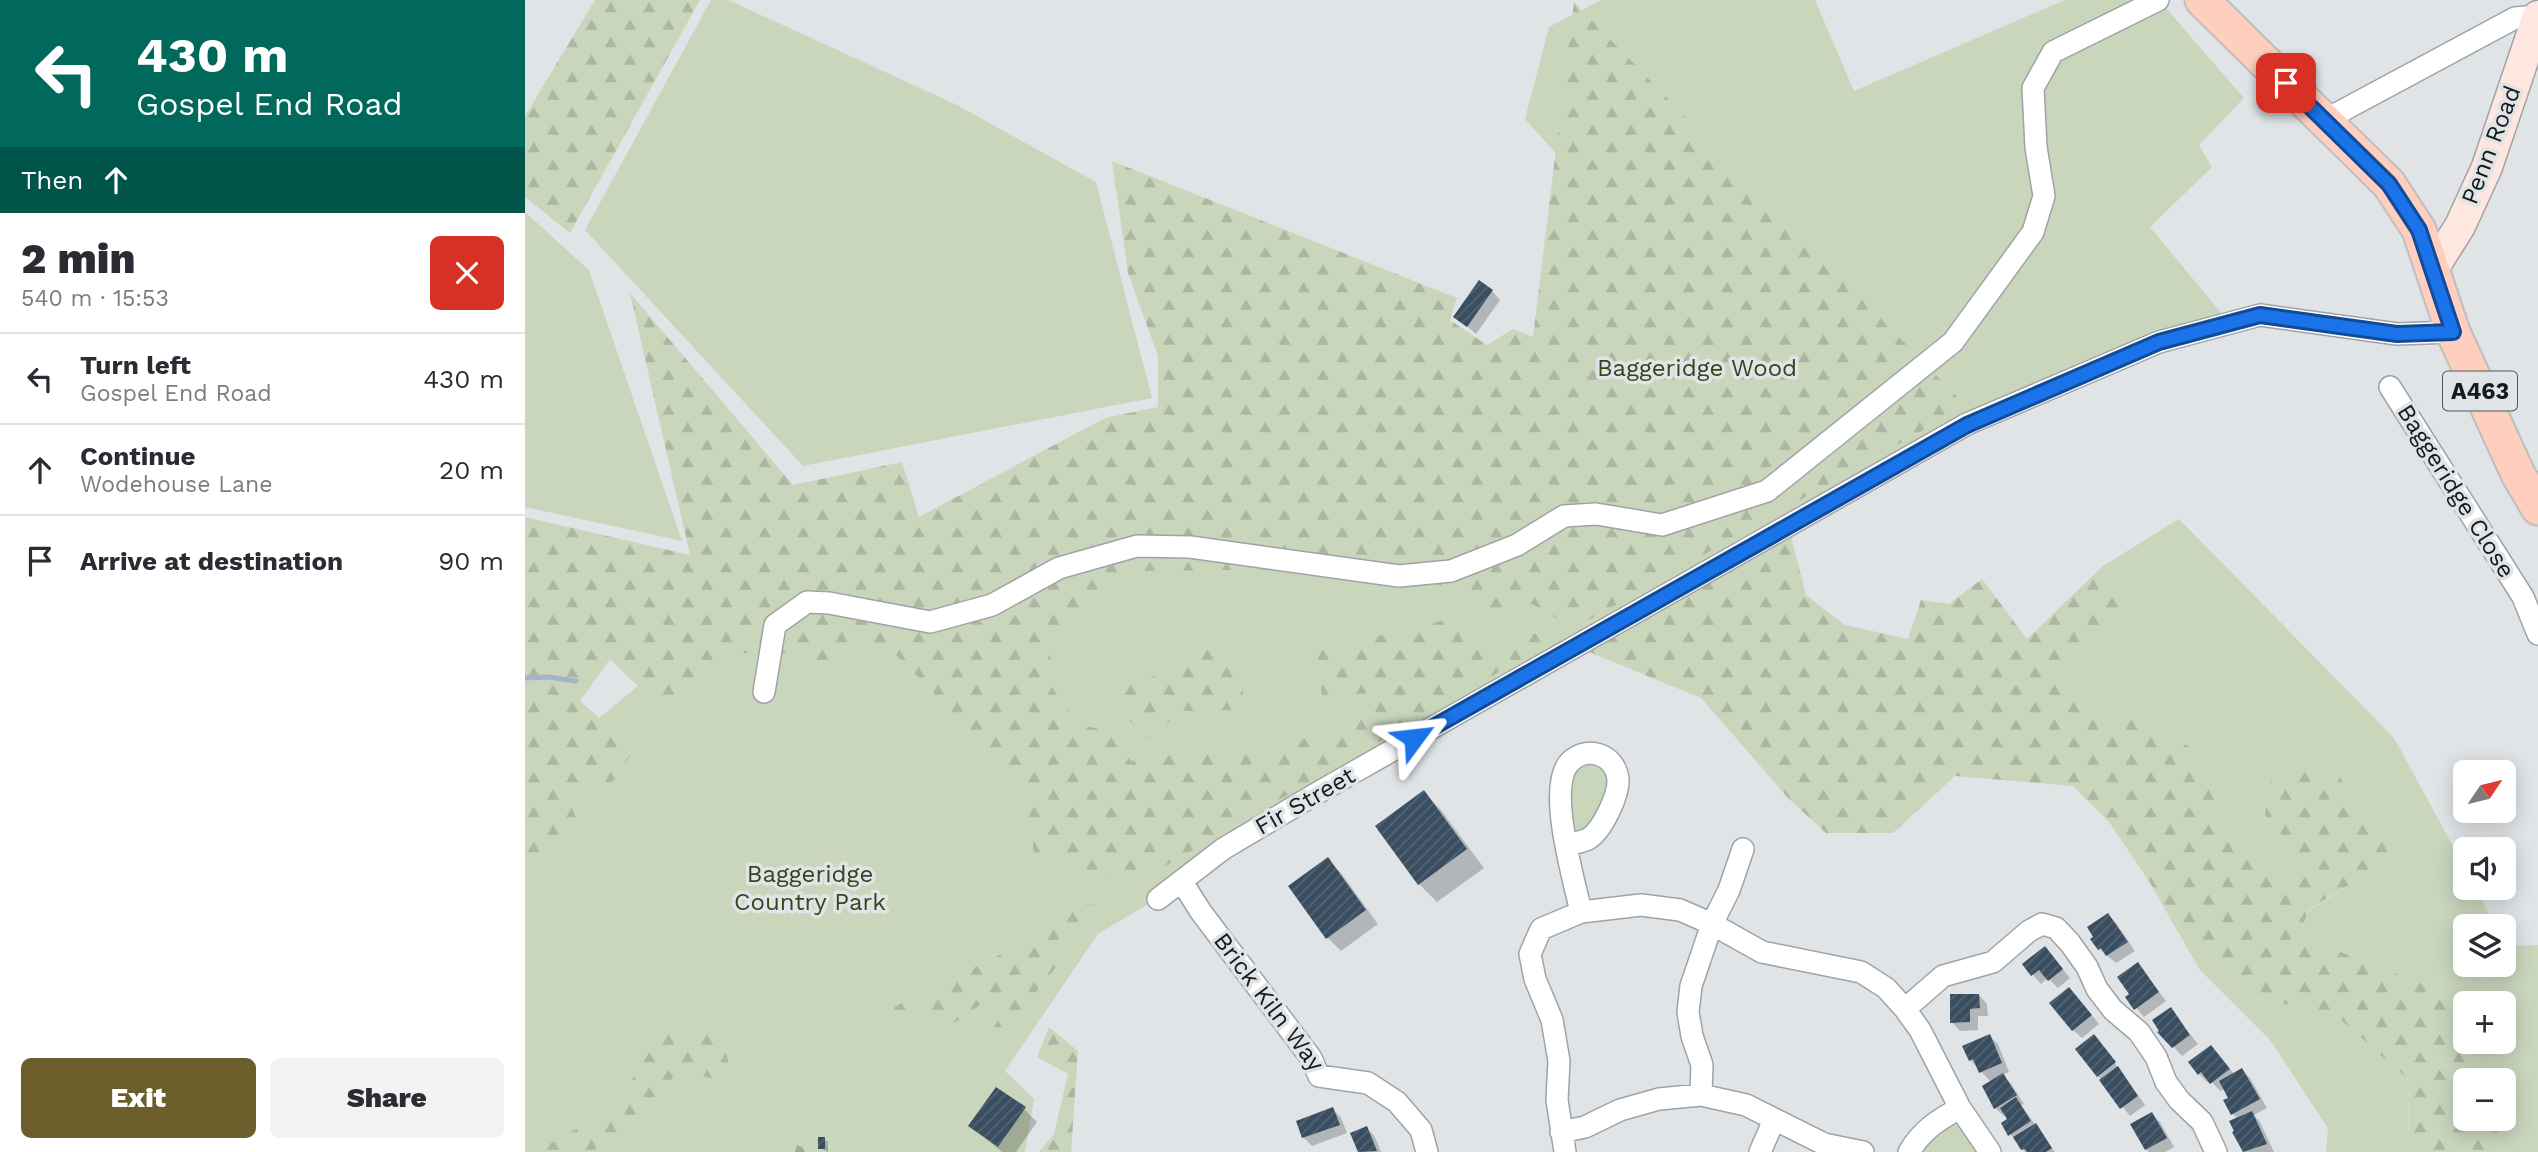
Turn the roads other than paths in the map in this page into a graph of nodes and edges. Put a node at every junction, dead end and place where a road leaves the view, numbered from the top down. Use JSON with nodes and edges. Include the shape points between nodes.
{"nodes":[{"id":1,"x":2158,"y":0,"type":"edge"},
{"id":2,"x":2202,"y":0,"type":"edge"},
{"id":3,"x":2538,"y":16,"type":"edge"},
{"id":4,"x":2325,"y":120,"type":"junction"},
{"id":5,"x":2433,"y":269,"type":"junction"},
{"id":6,"x":2453,"y":332,"type":"junction"},
{"id":7,"x":2390,"y":387,"type":"dead end"},
{"id":8,"x":2538,"y":508,"type":"edge"},
{"id":9,"x":2538,"y":634,"type":"edge"},
{"id":10,"x":764,"y":692,"type":"dead end"},
{"id":11,"x":1567,"y":845,"type":"dead end"},
{"id":12,"x":1743,"y":849,"type":"dead end"},
{"id":13,"x":1182,"y":882,"type":"junction"},
{"id":14,"x":1158,"y":899,"type":"dead end"},
{"id":15,"x":1580,"y":912,"type":"junction"},
{"id":16,"x":1712,"y":924,"type":"junction"},
{"id":17,"x":1905,"y":1009,"type":"junction"},
{"id":18,"x":1701,"y":1095,"type":"junction"},
{"id":19,"x":1960,"y":1108,"type":"junction"},
{"id":20,"x":1774,"y":1120,"type":"junction"},
{"id":21,"x":1563,"y":1142,"type":"edge"},
{"id":22,"x":1427,"y":1152,"type":"edge"},
{"id":23,"x":1760,"y":1152,"type":"edge"},
{"id":24,"x":1863,"y":1152,"type":"edge"},
{"id":25,"x":1909,"y":1152,"type":"edge"},
{"id":26,"x":1990,"y":1152,"type":"edge"},
{"id":27,"x":2216,"y":1152,"type":"edge"}],
"edges":[{"from":1,"to":10,"type":"street","via":[[2053,52],[2033,88],[2044,196],[2033,232],[1953,342],[1767,491],[1662,525],[1596,514],[1565,516],[1517,545],[1451,571],[1399,576],[1190,547],[1137,546],[1059,568],[992,605],[930,622],[807,602],[775,625]]},
{"from":2,"to":4,"type":"main road","number":"A463"},
{"from":3,"to":4,"type":"street","via":[[2515,18]]},
{"from":3,"to":5,"type":"street","name":"Penn Road","via":[[2487,167],[2460,226]]},
{"from":4,"to":5,"type":"main road","number":"A463","via":[[2389,184],[2419,230]]},
{"from":5,"to":6,"type":"main road","number":"A463"},
{"from":6,"to":8,"type":"main road","number":"A463"},
{"from":6,"to":13,"type":"street","name":"Fir Street","via":[[2397,334],[2260,315],[2159,342],[1980,419],[1319,792],[1223,849]]},
{"from":7,"to":9,"type":"street","name":"Baggeridge Close","via":[[2523,597]]},
{"from":11,"to":15,"type":"street"},
{"from":12,"to":16,"type":"street"},
{"from":13,"to":14,"type":"street","name":"Fir Street"},
{"from":13,"to":22,"type":"street","name":"Brick Kiln Way","via":[[1311,1058],[1319,1076],[1368,1083],[1397,1102],[1421,1129]]},
{"from":15,"to":16,"type":"street","via":[[1641,905],[1681,910]]},
{"from":15,"to":21,"type":"street","via":[[1541,929],[1530,954],[1552,1020]]},
{"from":16,"to":17,"type":"street","via":[[1762,952],[1861,972],[1886,988]]},
{"from":16,"to":18,"type":"street","via":[[1691,986],[1688,1012],[1702,1065]]},
{"from":17,"to":19,"type":"street"},
{"from":17,"to":27,"type":"street","via":[[1943,976],[1993,962],[2042,924],[2056,928],[2105,1000],[2139,1032],[2166,1082],[2202,1122]]},
{"from":18,"to":20,"type":"street","via":[[1746,1105]]},
{"from":18,"to":21,"type":"street","via":[[1659,1099],[1620,1110]]},
{"from":19,"to":25,"type":"street","via":[[1933,1123]]},
{"from":19,"to":26,"type":"street"},
{"from":20,"to":23,"type":"street"},
{"from":20,"to":24,"type":"street","via":[[1824,1144]]}]}
